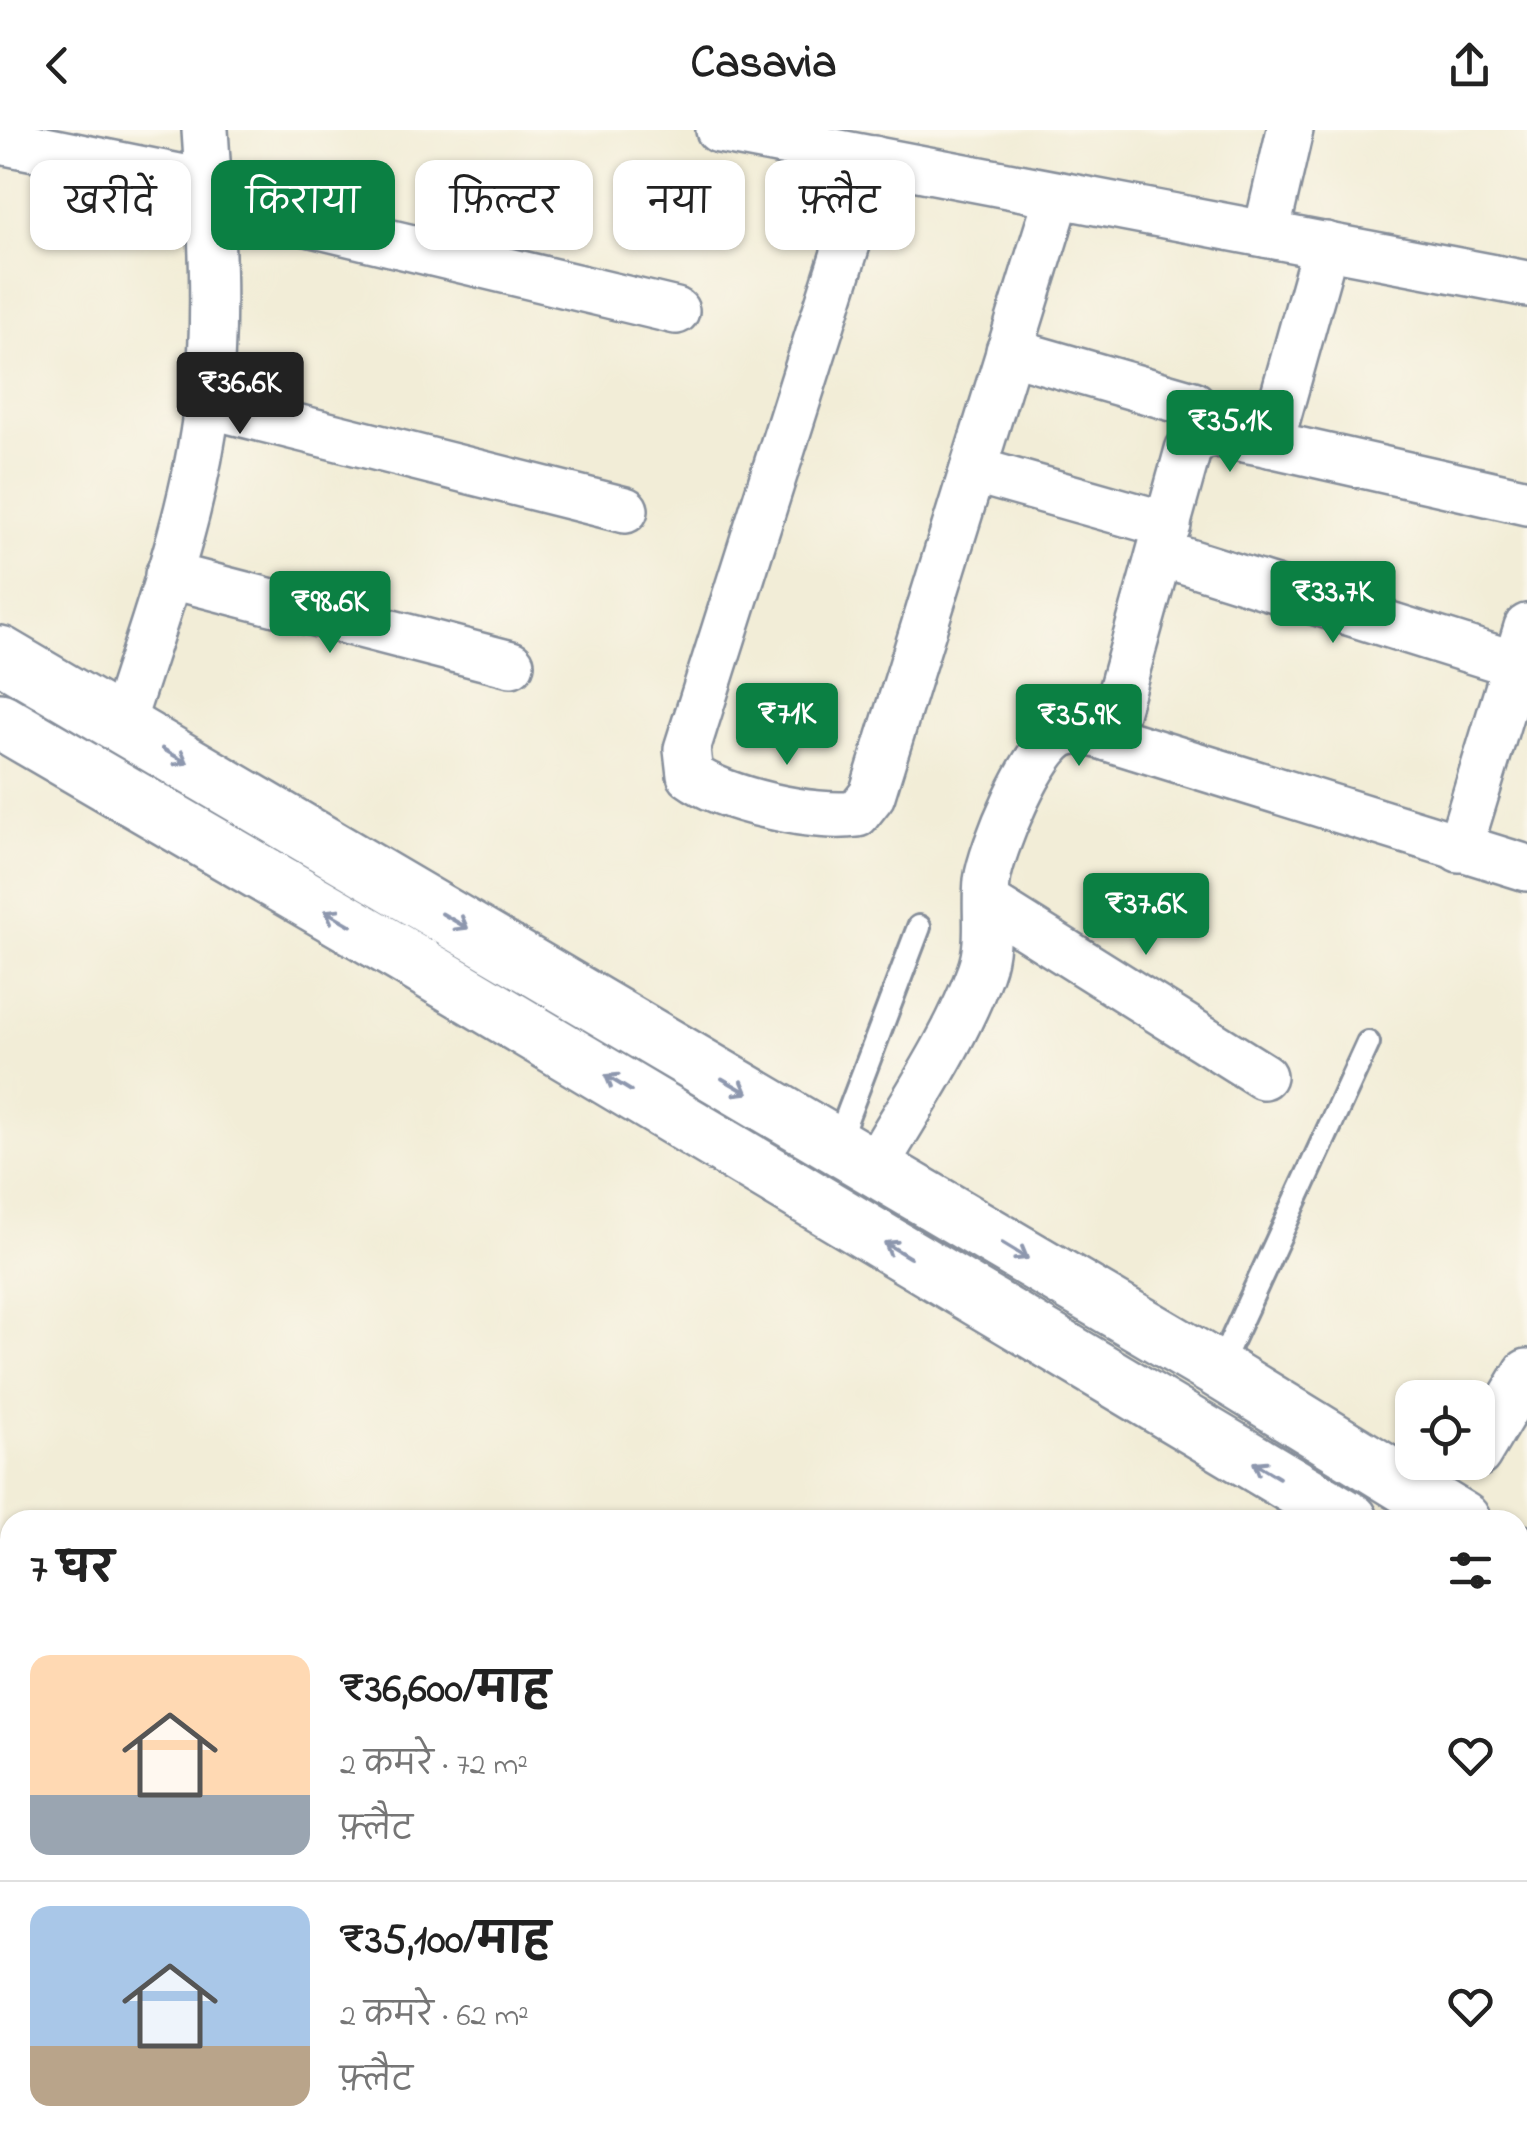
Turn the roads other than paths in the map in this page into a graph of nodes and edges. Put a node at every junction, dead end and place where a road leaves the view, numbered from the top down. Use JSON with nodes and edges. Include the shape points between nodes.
{"nodes":[{"id":1,"x":205,"y":130,"type":"edge"},
{"id":2,"x":719,"y":130,"type":"edge"},
{"id":3,"x":1290,"y":130,"type":"edge"},
{"id":4,"x":0,"y":141,"type":"edge"},
{"id":5,"x":905,"y":152,"type":"edge"},
{"id":6,"x":210,"y":191,"type":"junction"},
{"id":7,"x":1058,"y":194,"type":"junction"},
{"id":8,"x":1266,"y":234,"type":"junction"},
{"id":9,"x":1326,"y":246,"type":"junction"},
{"id":10,"x":1527,"y":284,"type":"edge"},
{"id":11,"x":676,"y":311,"type":"dead end"},
{"id":12,"x":1009,"y":351,"type":"junction"},
{"id":13,"x":1193,"y":404,"type":"dead end"},
{"id":14,"x":208,"y":405,"type":"junction"},
{"id":15,"x":1270,"y":444,"type":"junction"},
{"id":16,"x":973,"y":470,"type":"junction"},
{"id":17,"x":1527,"y":502,"type":"edge"},
{"id":18,"x":625,"y":510,"type":"dead end"},
{"id":19,"x":1164,"y":539,"type":"junction"},
{"id":20,"x":168,"y":575,"type":"junction"},
{"id":21,"x":1523,"y":653,"type":"edge"},
{"id":22,"x":0,"y":654,"type":"edge"},
{"id":23,"x":511,"y":664,"type":"dead end"},
{"id":24,"x":0,"y":721,"type":"edge"},
{"id":25,"x":121,"y":725,"type":"junction"},
{"id":26,"x":1108,"y":738,"type":"junction"},
{"id":27,"x":1459,"y":849,"type":"junction"},
{"id":28,"x":1527,"y":868,"type":"edge"},
{"id":29,"x":989,"y":904,"type":"junction"},
{"id":30,"x":920,"y":927,"type":"dead end"},
{"id":31,"x":1368,"y":1043,"type":"dead end"},
{"id":32,"x":1263,"y":1076,"type":"dead end"},
{"id":33,"x":855,"y":1157,"type":"junction"},
{"id":34,"x":1218,"y":1370,"type":"junction"},
{"id":35,"x":1527,"y":1372,"type":"edge"},
{"id":36,"x":1495,"y":1426,"type":"edge"},
{"id":37,"x":1466,"y":1480,"type":"edge"},
{"id":38,"x":1333,"y":1510,"type":"edge"},
{"id":39,"x":1445,"y":1510,"type":"edge"},
{"id":40,"x":1455,"y":1510,"type":"edge"}],
"edges":[{"from":1,"to":6,"type":"street"},
{"from":2,"to":5,"type":"street"},
{"from":3,"to":8,"type":"street"},
{"from":4,"to":6,"type":"street"},
{"from":5,"to":7,"type":"street"},
{"from":5,"to":16,"type":"street","via":[[687,749],[690,775],[710,789],[834,817],[857,814],[872,795]]},
{"from":6,"to":11,"type":"street"},
{"from":6,"to":14,"type":"street"},
{"from":7,"to":8,"type":"street"},
{"from":7,"to":12,"type":"street"},
{"from":8,"to":9,"type":"street"},
{"from":9,"to":10,"type":"street"},
{"from":9,"to":15,"type":"street"},
{"from":12,"to":13,"type":"street"},
{"from":12,"to":16,"type":"street"},
{"from":14,"to":18,"type":"street"},
{"from":14,"to":20,"type":"street"},
{"from":15,"to":17,"type":"street"},
{"from":15,"to":19,"type":"street","via":[[1198,437],[1188,450]]},
{"from":16,"to":19,"type":"street"},
{"from":19,"to":21,"type":"street"},
{"from":19,"to":26,"type":"street"},
{"from":20,"to":23,"type":"street"},
{"from":20,"to":25,"type":"street"},
{"from":21,"to":27,"type":"street"},
{"from":22,"to":25,"type":"main road"},
{"from":38,"to":24,"type":"main road","one_way":true},
{"from":25,"to":33,"type":"main road","one_way":true},
{"from":26,"to":27,"type":"street"},
{"from":26,"to":29,"type":"street","via":[[1078,730],[1059,734],[1042,754],[996,852]]},
{"from":27,"to":28,"type":"street"},
{"from":29,"to":32,"type":"street"},
{"from":29,"to":33,"type":"street","via":[[981,969],[956,1026]]},
{"from":30,"to":33,"type":"lane"},
{"from":31,"to":34,"type":"lane"},
{"from":33,"to":34,"type":"main road","one_way":true},
{"from":34,"to":39,"type":"main road"},
{"from":35,"to":36,"type":"street"},
{"from":37,"to":40,"type":"street"}]}
